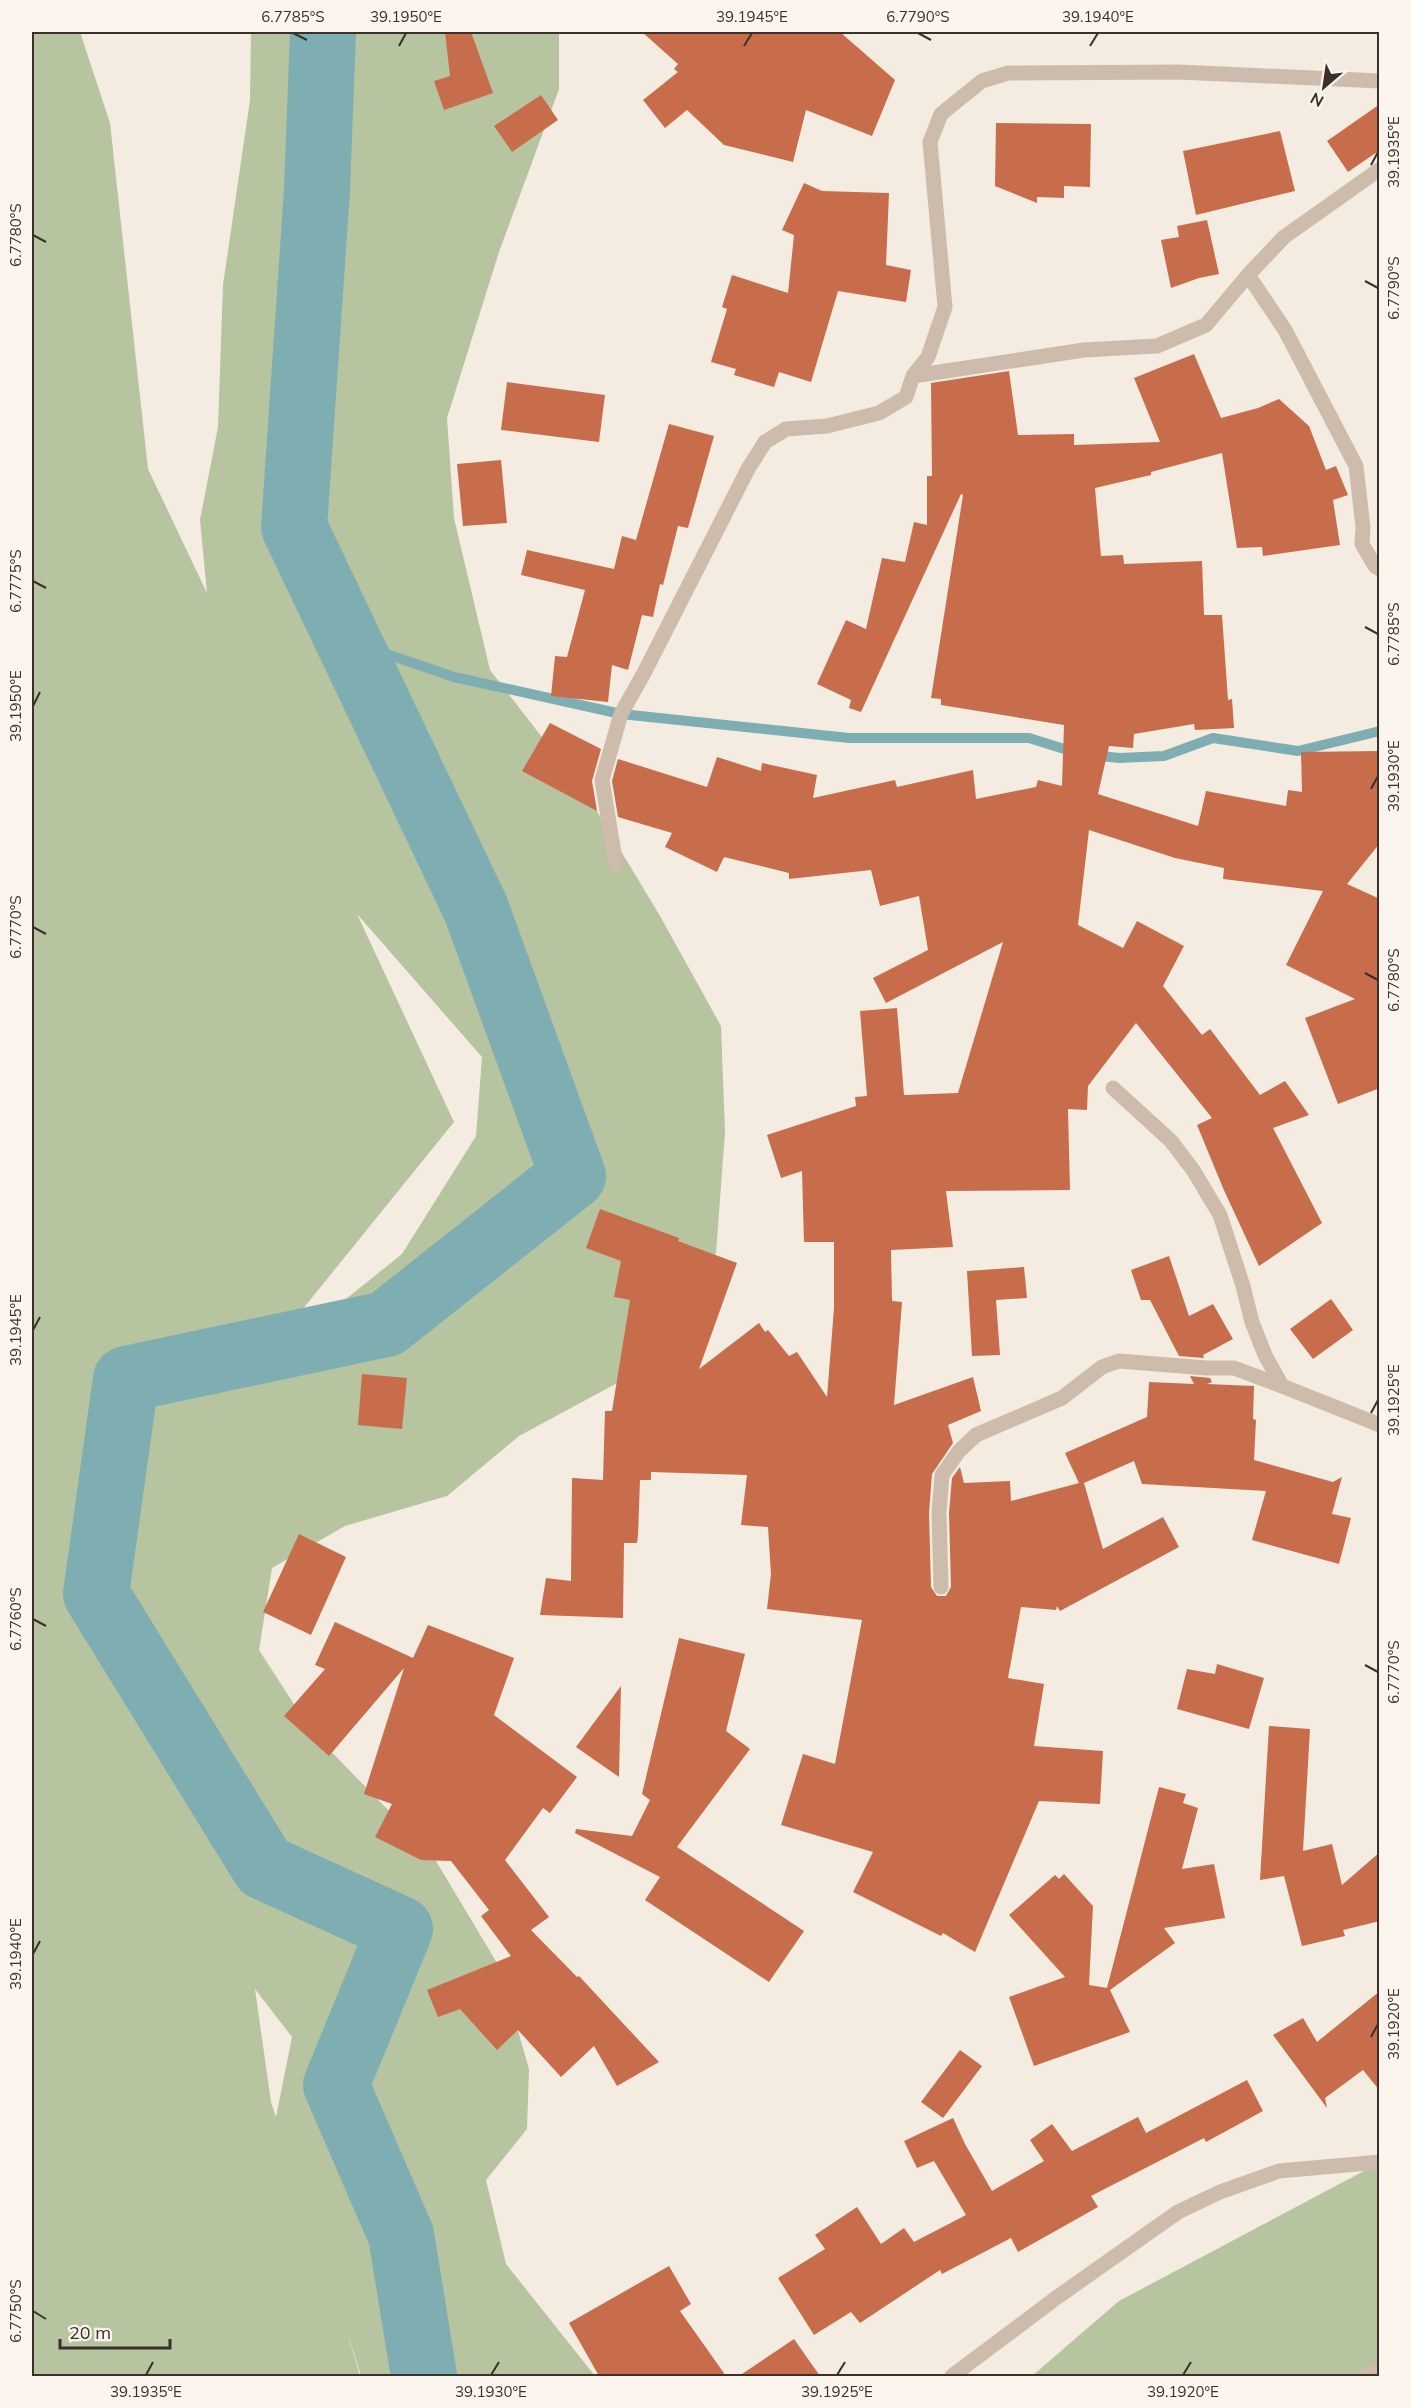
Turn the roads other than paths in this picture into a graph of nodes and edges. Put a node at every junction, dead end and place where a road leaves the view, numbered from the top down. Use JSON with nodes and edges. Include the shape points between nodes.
{"nodes":[{"id":1,"x":1380,"y":81,"type":"edge"},
{"id":2,"x":1380,"y":169,"type":"edge"},
{"id":3,"x":1248,"y":275,"type":"junction"},
{"id":4,"x":913,"y":376,"type":"junction"},
{"id":5,"x":1380,"y":569,"type":"edge"},
{"id":6,"x":616,"y":865,"type":"dead end"},
{"id":7,"x":1113,"y":1088,"type":"dead end"},
{"id":8,"x":1282,"y":1386,"type":"junction"},
{"id":9,"x":1380,"y":1425,"type":"edge"},
{"id":10,"x":941,"y":1587,"type":"dead end"},
{"id":11,"x":1380,"y":2162,"type":"edge"},
{"id":12,"x":1380,"y":2369,"type":"edge"},
{"id":13,"x":952,"y":2376,"type":"edge"},
{"id":14,"x":1366,"y":2376,"type":"edge"}],
"edges":[{"from":1,"to":4,"type":"street","via":[[1167,72],[1008,73],[982,81],[941,114],[930,142],[945,307],[928,357]]},
{"from":2,"to":3,"type":"street","via":[[1284,237]]},
{"from":3,"to":4,"type":"street","via":[[1206,325],[1157,345],[1084,350]]},
{"from":3,"to":5,"type":"street","via":[[1285,330],[1356,466],[1362,544]]},
{"from":4,"to":6,"type":"street","via":[[906,397],[879,413],[826,426],[786,429],[765,442],[754,460],[621,714],[602,780]]},
{"from":7,"to":8,"type":"street","via":[[1171,1141],[1220,1215],[1252,1322],[1264,1355]]},
{"from":8,"to":9,"type":"street"},
{"from":8,"to":10,"type":"street","via":[[1234,1368],[1119,1361],[1102,1367],[1062,1398],[976,1435],[942,1474]]},
{"from":11,"to":13,"type":"street","via":[[1279,2170],[1178,2212]]},
{"from":12,"to":14,"type":"street"}]}
